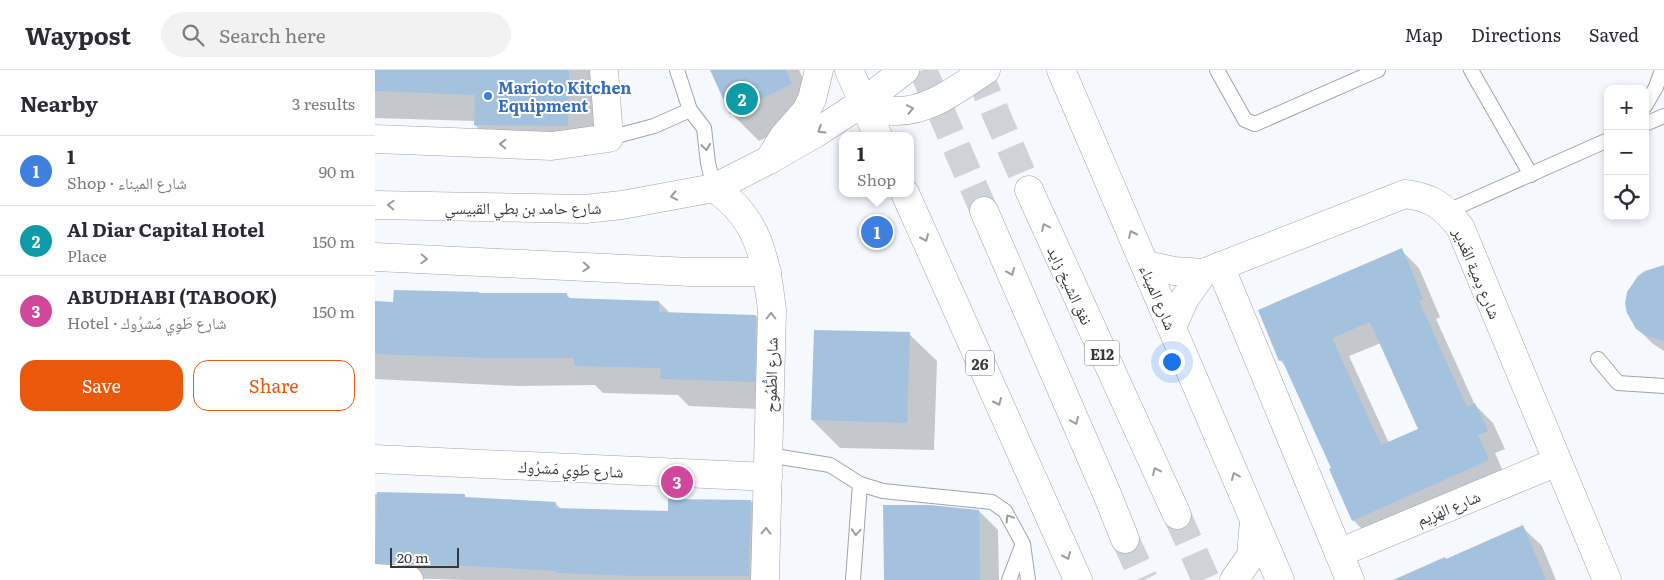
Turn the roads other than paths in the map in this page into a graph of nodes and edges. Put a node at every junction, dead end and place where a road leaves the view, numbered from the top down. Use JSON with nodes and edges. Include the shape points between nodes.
{"nodes":[{"id":1,"x":605,"y":70,"type":"edge"},
{"id":2,"x":677,"y":70,"type":"edge"},
{"id":3,"x":819,"y":70,"type":"edge"},
{"id":4,"x":849,"y":70,"type":"edge"},
{"id":5,"x":905,"y":70,"type":"edge"},
{"id":6,"x":985,"y":70,"type":"edge"},
{"id":7,"x":1217,"y":70,"type":"edge"},
{"id":8,"x":1378,"y":70,"type":"edge"},
{"id":9,"x":1471,"y":70,"type":"edge"},
{"id":10,"x":1662,"y":70,"type":"edge"},
{"id":11,"x":1067,"y":76,"type":"edge"},
{"id":12,"x":1649,"y":99,"type":"edge"},
{"id":13,"x":863,"y":104,"type":"junction"},
{"id":14,"x":690,"y":110,"type":"junction"},
{"id":15,"x":1664,"y":116,"type":"edge"},
{"id":16,"x":1649,"y":122,"type":"edge"},
{"id":17,"x":876,"y":132,"type":"edge"},
{"id":18,"x":609,"y":138,"type":"junction"},
{"id":19,"x":375,"y":139,"type":"edge"},
{"id":20,"x":1604,"y":142,"type":"edge"},
{"id":21,"x":769,"y":160,"type":"junction"},
{"id":22,"x":1531,"y":175,"type":"junction"},
{"id":23,"x":714,"y":188,"type":"junction"},
{"id":24,"x":1029,"y":190,"type":"tunnel mouth"},
{"id":25,"x":907,"y":197,"type":"edge"},
{"id":26,"x":375,"y":204,"type":"edge"},
{"id":27,"x":984,"y":211,"type":"tunnel mouth"},
{"id":28,"x":1448,"y":211,"type":"junction"},
{"id":29,"x":375,"y":256,"type":"edge"},
{"id":30,"x":1146,"y":265,"type":"junction"},
{"id":31,"x":1211,"y":269,"type":"junction"},
{"id":32,"x":767,"y":272,"type":"junction"},
{"id":33,"x":1172,"y":327,"type":"junction"},
{"id":34,"x":1598,"y":358,"type":"dead end"},
{"id":35,"x":1664,"y":386,"type":"edge"},
{"id":36,"x":375,"y":459,"type":"edge"},
{"id":37,"x":1557,"y":462,"type":"junction"},
{"id":38,"x":768,"y":466,"type":"junction"},
{"id":39,"x":860,"y":484,"type":"junction"},
{"id":40,"x":1177,"y":515,"type":"tunnel mouth"},
{"id":41,"x":1254,"y":521,"type":"junction"},
{"id":42,"x":1125,"y":539,"type":"tunnel mouth"},
{"id":43,"x":1023,"y":544,"type":"junction"},
{"id":44,"x":1339,"y":553,"type":"junction"},
{"id":45,"x":375,"y":578,"type":"edge"},
{"id":46,"x":409,"y":580,"type":"edge"},
{"id":47,"x":765,"y":580,"type":"edge"},
{"id":48,"x":853,"y":580,"type":"edge"},
{"id":49,"x":1009,"y":580,"type":"edge"},
{"id":50,"x":1028,"y":580,"type":"edge"},
{"id":51,"x":1078,"y":580,"type":"edge"},
{"id":52,"x":1234,"y":580,"type":"edge"},
{"id":53,"x":1280,"y":580,"type":"edge"},
{"id":54,"x":1351,"y":580,"type":"edge"},
{"id":55,"x":1607,"y":580,"type":"edge"}],
"edges":[{"from":1,"to":18,"type":"main road"},
{"from":2,"to":14,"type":"lane"},
{"from":3,"to":21,"type":"main road","via":[[806,111]]},
{"from":4,"to":13,"type":"main road"},
{"from":5,"to":13,"type":"main road","name":"شارع حامد بن بطي القبيسي"},
{"from":13,"to":6,"type":"main road","one_way":true,"via":[[891,111],[907,111],[942,98]]},
{"from":7,"to":8,"type":"lane","via":[[1245,120],[1255,124]]},
{"from":9,"to":22,"type":"lane"},
{"from":10,"to":12,"type":"lane"},
{"from":30,"to":11,"type":"main road","name":"شارع الميناء","one_way":true},
{"from":13,"to":17,"type":"main road"},
{"from":13,"to":21,"type":"main road","name":"شارع حامد بن بطي القبيسي","one_way":true},
{"from":14,"to":18,"type":"lane","via":[[654,126]]},
{"from":14,"to":23,"type":"lane","one_way":true,"via":[[704,128]]},
{"from":15,"to":16,"type":"lane"},
{"from":18,"to":19,"type":"main road","one_way":true,"via":[[552,146]]},
{"from":20,"to":22,"type":"lane"},
{"from":21,"to":23,"type":"main road","name":"شارع حامد بن بطي القبيسي"},
{"from":22,"to":28,"type":"lane"},
{"from":23,"to":26,"type":"main road","name":"شارع حامد بن بطي القبيسي","one_way":true,"via":[[585,209]]},
{"from":23,"to":32,"type":"main road","name":"شارع الطُّمُوح","via":[[749,221]]},
{"from":40,"to":24,"type":"main road","name":"نفق الشيخ زايد","number":"E12","one_way":true},
{"from":25,"to":51,"type":"main road","number":"26","one_way":true},
{"from":27,"to":42,"type":"main road","one_way":true},
{"from":28,"to":31,"type":"main road","name":"شارع دِمية الغَدير","via":[[1428,199],[1405,194]]},
{"from":28,"to":37,"type":"main road","name":"شارع دِمية الغَدير","via":[[1460,227]]},
{"from":29,"to":32,"type":"main road","one_way":true,"via":[[690,272]]},
{"from":30,"to":31,"type":"main road","name":"شارع دِمية الغَدير","via":[[1174,272]]},
{"from":30,"to":33,"type":"main road","name":"شارع الميناء"},
{"from":31,"to":33,"type":"main road","via":[[1185,298]]},
{"from":31,"to":44,"type":"main road"},
{"from":38,"to":32,"type":"main road","name":"شارع الطُّمُوح","one_way":true,"via":[[772,310]]},
{"from":41,"to":33,"type":"main road","name":"شارع الميناء","one_way":true},
{"from":34,"to":35,"type":"lane","via":[[1618,383]]},
{"from":36,"to":38,"type":"main road","name":"شارع طَوِي مَشرُوك"},
{"from":37,"to":44,"type":"main road","name":"شارع الهَزِيم"},
{"from":37,"to":55,"type":"main road","name":"شارع دِمية الغَدير"},
{"from":38,"to":39,"type":"lane","via":[[829,465]]},
{"from":47,"to":38,"type":"main road","name":"شارع الطُّمُوح","one_way":true},
{"from":43,"to":39,"type":"lane","one_way":true,"via":[[1005,511],[992,502],[883,491]]},
{"from":39,"to":48,"type":"lane","one_way":true},
{"from":41,"to":52,"type":"main road","via":[[1251,556]]},
{"from":41,"to":53,"type":"main road","name":"شارع الميناء"},
{"from":43,"to":49,"type":"lane"},
{"from":43,"to":50,"type":"lane"},
{"from":44,"to":54,"type":"main road"},
{"from":45,"to":46,"type":"main road"}]}
